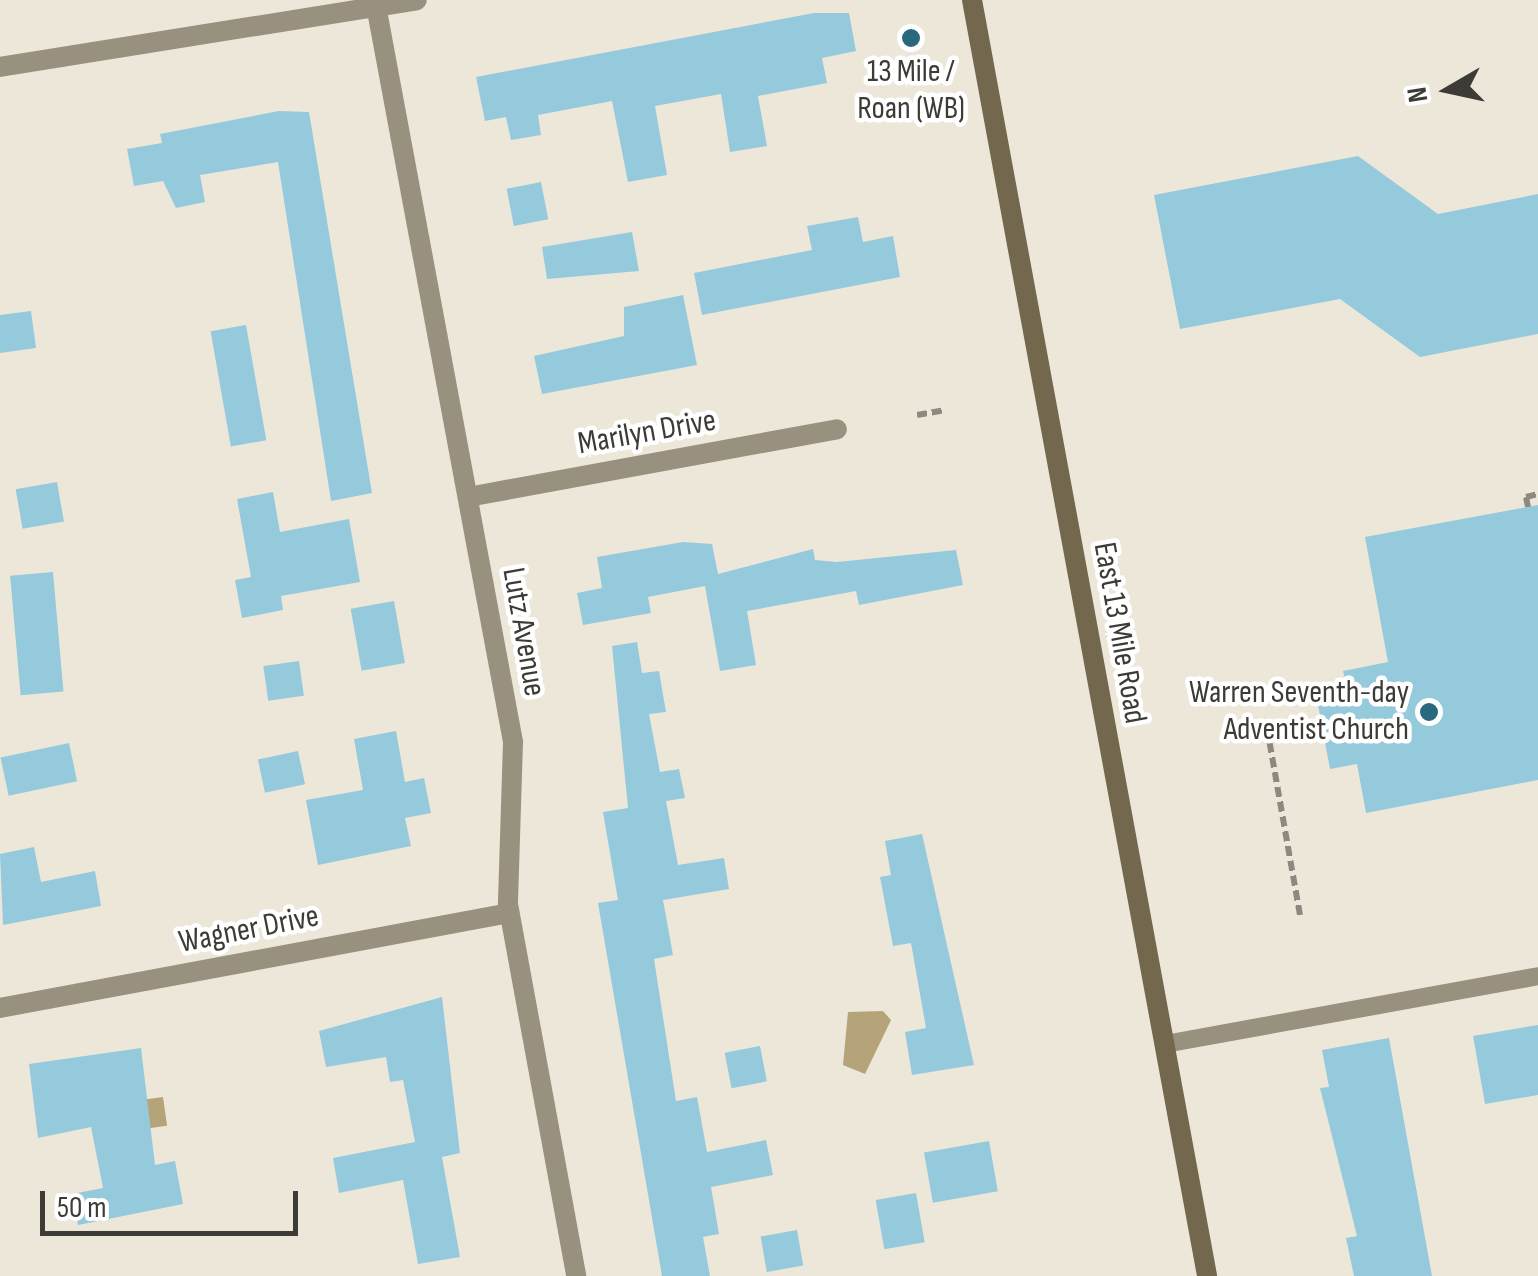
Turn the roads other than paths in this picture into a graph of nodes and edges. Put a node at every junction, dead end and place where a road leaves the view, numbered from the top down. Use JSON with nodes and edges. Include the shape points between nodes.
{"nodes":[{"id":1,"x":417,"y":0,"type":"edge"},
{"id":2,"x":972,"y":0,"type":"edge"},
{"id":3,"x":376,"y":4,"type":"edge"},
{"id":4,"x":0,"y":67,"type":"edge"},
{"id":5,"x":837,"y":429,"type":"dead end"},
{"id":6,"x":468,"y":497,"type":"junction"},
{"id":7,"x":509,"y":913,"type":"junction"},
{"id":8,"x":1538,"y":976,"type":"edge"},
{"id":9,"x":0,"y":1008,"type":"edge"},
{"id":10,"x":1165,"y":1044,"type":"junction"},
{"id":11,"x":576,"y":1276,"type":"edge"},
{"id":12,"x":1207,"y":1276,"type":"edge"}],
"edges":[{"from":1,"to":3,"type":"street"},
{"from":2,"to":10,"type":"main road","name":"East 13 Mile Road"},
{"from":3,"to":4,"type":"street"},
{"from":3,"to":6,"type":"street","name":"Lutz Avenue"},
{"from":5,"to":6,"type":"street","name":"Marilyn Drive"},
{"from":6,"to":7,"type":"street","name":"Lutz Avenue","via":[[516,768]]},
{"from":7,"to":9,"type":"street","name":"Wagner Drive"},
{"from":7,"to":11,"type":"street","name":"Lutz Avenue"},
{"from":8,"to":10,"type":"lane"},
{"from":10,"to":12,"type":"main road","name":"East 13 Mile Road"}]}
